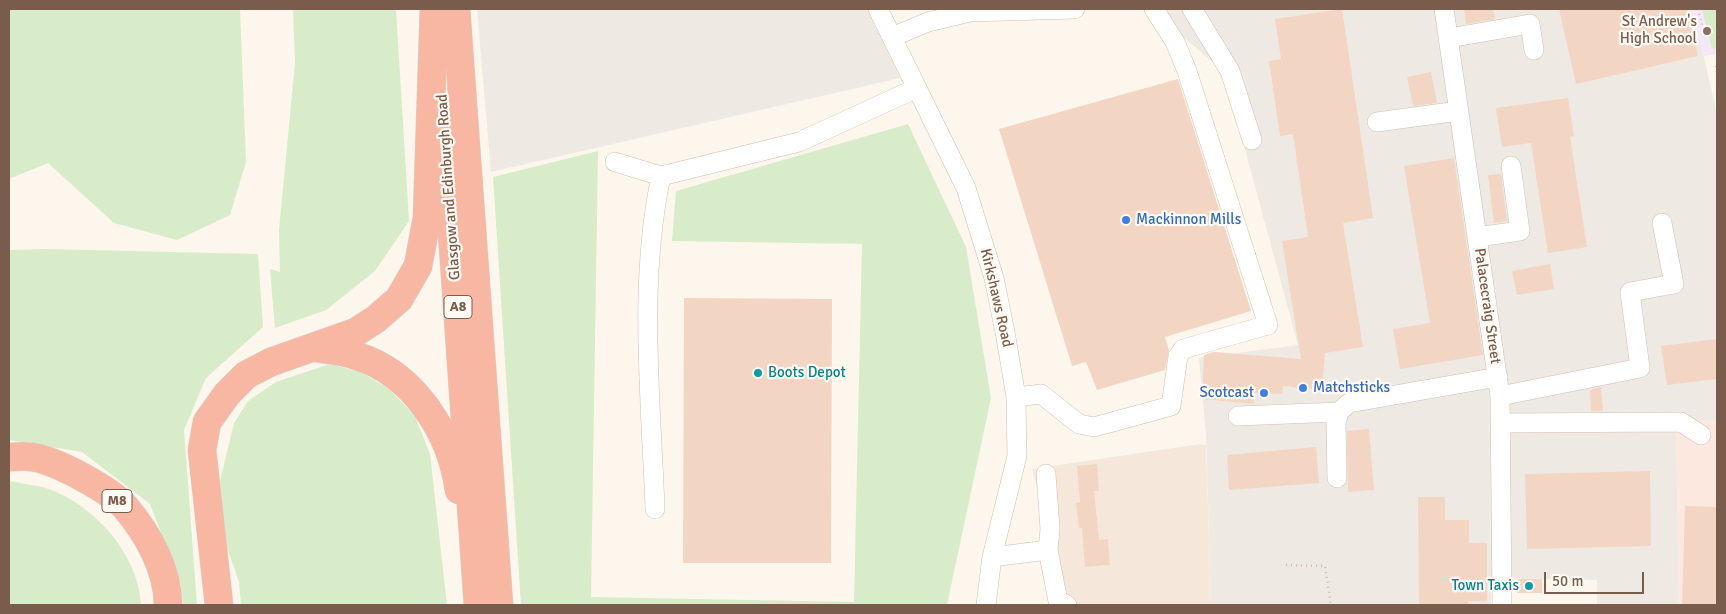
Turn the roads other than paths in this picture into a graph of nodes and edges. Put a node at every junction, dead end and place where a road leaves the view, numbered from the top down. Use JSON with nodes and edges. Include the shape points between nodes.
{"nodes":[{"id":1,"x":435,"y":9,"type":"edge"},
{"id":2,"x":456,"y":9,"type":"edge"},
{"id":3,"x":878,"y":9,"type":"edge"},
{"id":4,"x":1075,"y":9,"type":"edge"},
{"id":5,"x":1154,"y":9,"type":"edge"},
{"id":6,"x":1192,"y":9,"type":"edge"},
{"id":7,"x":1444,"y":9,"type":"edge"},
{"id":8,"x":1007,"y":10,"type":"edge"},
{"id":9,"x":892,"y":37,"type":"junction"},
{"id":10,"x":1448,"y":38,"type":"junction"},
{"id":11,"x":1534,"y":50,"type":"dead end"},
{"id":12,"x":917,"y":88,"type":"junction"},
{"id":13,"x":1459,"y":111,"type":"junction"},
{"id":14,"x":1377,"y":122,"type":"dead end"},
{"id":15,"x":1252,"y":140,"type":"dead end"},
{"id":16,"x":615,"y":162,"type":"dead end"},
{"id":17,"x":1511,"y":166,"type":"dead end"},
{"id":18,"x":661,"y":176,"type":"junction"},
{"id":19,"x":1662,"y":223,"type":"dead end"},
{"id":20,"x":1477,"y":237,"type":"junction"},
{"id":21,"x":315,"y":348,"type":"junction"},
{"id":22,"x":1498,"y":377,"type":"junction"},
{"id":23,"x":1500,"y":396,"type":"junction"},
{"id":24,"x":1016,"y":397,"type":"junction"},
{"id":25,"x":1339,"y":412,"type":"junction"},
{"id":26,"x":1238,"y":416,"type":"dead end"},
{"id":27,"x":1502,"y":423,"type":"junction"},
{"id":28,"x":1702,"y":435,"type":"dead end"},
{"id":29,"x":9,"y":456,"type":"edge"},
{"id":30,"x":1046,"y":474,"type":"dead end"},
{"id":31,"x":1337,"y":478,"type":"dead end"},
{"id":32,"x":654,"y":509,"type":"dead end"},
{"id":33,"x":1048,"y":550,"type":"junction"},
{"id":34,"x":992,"y":557,"type":"junction"},
{"id":35,"x":168,"y":605,"type":"edge"},
{"id":36,"x":219,"y":605,"type":"edge"},
{"id":37,"x":477,"y":605,"type":"edge"},
{"id":38,"x":499,"y":605,"type":"edge"},
{"id":39,"x":986,"y":605,"type":"edge"},
{"id":40,"x":1067,"y":605,"type":"edge"},
{"id":41,"x":1502,"y":605,"type":"edge"}],
"edges":[{"from":1,"to":21,"type":"highway","number":"A8","via":[[427,218],[418,266],[399,299],[376,320],[356,332]]},
{"from":1,"to":37,"type":"highway","name":"Glasgow and Edinburgh Road","number":"A8"},
{"from":2,"to":38,"type":"highway","name":"Glasgow and Edinburgh Road","number":"A8"},
{"from":3,"to":9,"type":"street","name":"Kirkshaws Road"},
{"from":4,"to":8,"type":"street"},
{"from":5,"to":24,"type":"street","via":[[1175,42],[1187,71],[1268,325],[1183,349],[1178,356],[1171,406],[1094,427],[1079,424],[1041,394]]},
{"from":6,"to":15,"type":"street","via":[[1230,71]]},
{"from":7,"to":10,"type":"street","name":"Palacecraig Street"},
{"from":8,"to":9,"type":"street","via":[[970,12],[928,22]]},
{"from":9,"to":12,"type":"street","name":"Kirkshaws Road"},
{"from":10,"to":11,"type":"street","via":[[1530,24]]},
{"from":10,"to":13,"type":"street","name":"Palacecraig Street"},
{"from":12,"to":18,"type":"street","via":[[799,142]]},
{"from":12,"to":24,"type":"street","name":"Kirkshaws Road","via":[[966,188],[994,278]]},
{"from":13,"to":14,"type":"street"},
{"from":13,"to":20,"type":"street","name":"Palacecraig Street"},
{"from":16,"to":18,"type":"street"},
{"from":17,"to":20,"type":"street","via":[[1520,231]]},
{"from":18,"to":32,"type":"street","via":[[653,214],[648,302]]},
{"from":19,"to":23,"type":"street","via":[[1674,284],[1630,292],[1640,368]]},
{"from":20,"to":22,"type":"street","name":"Palacecraig Street"},
{"from":21,"to":36,"type":"highway","number":"A8","via":[[271,362],[246,375],[207,422],[202,450]]},
{"from":21,"to":37,"type":"highway","number":"A8","via":[[357,356],[379,366],[396,376],[426,405],[458,476]]},
{"from":22,"to":23,"type":"street","name":"Palacecraig Street"},
{"from":22,"to":25,"type":"street","via":[[1348,403]]},
{"from":23,"to":27,"type":"street","name":"Palacecraig Street"},
{"from":24,"to":34,"type":"street","name":"Kirkshaws Road","via":[[1017,456]]},
{"from":25,"to":26,"type":"street"},
{"from":25,"to":31,"type":"street","via":[[1335,447]]},
{"from":27,"to":28,"type":"street","via":[[1681,422]]},
{"from":27,"to":41,"type":"street","name":"Palacecraig Street"},
{"from":29,"to":35,"type":"highway","number":"M8","via":[[33,457],[76,472],[125,507],[152,546],[168,588]]},
{"from":30,"to":33,"type":"street","via":[[1050,529]]},
{"from":33,"to":34,"type":"street"},
{"from":33,"to":40,"type":"street","via":[[1058,601]]},
{"from":34,"to":39,"type":"street","name":"Kirkshaws Road"}]}
